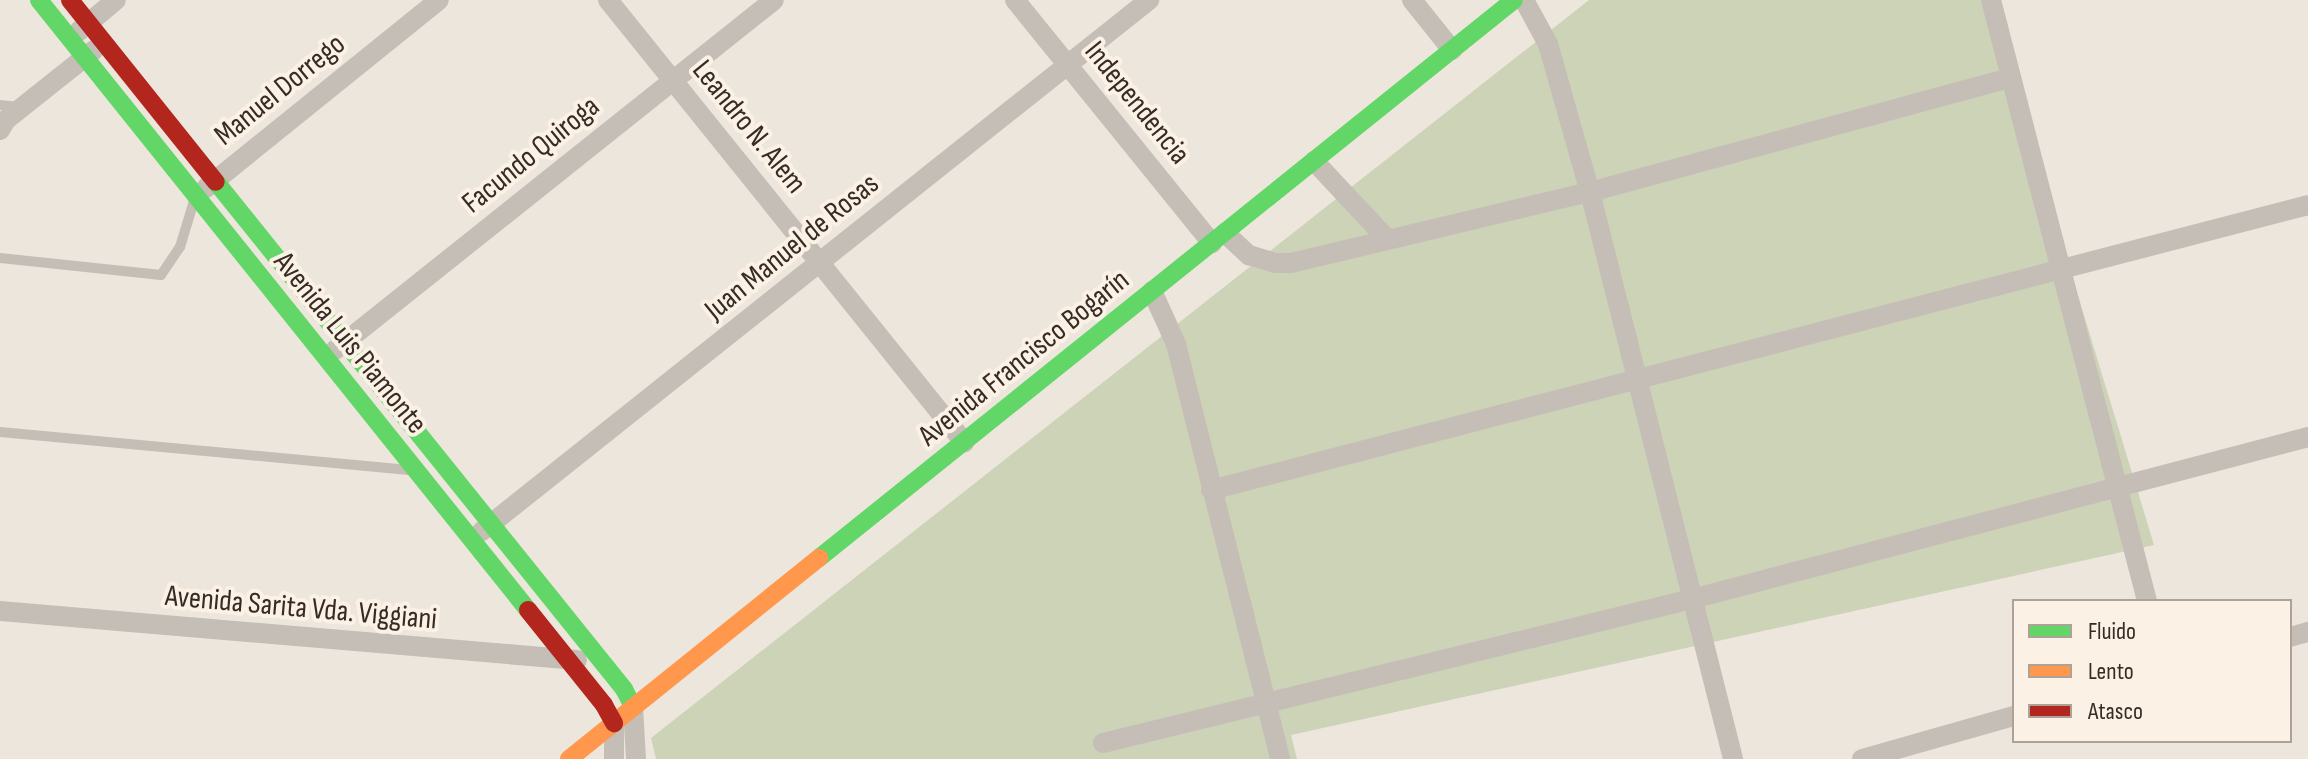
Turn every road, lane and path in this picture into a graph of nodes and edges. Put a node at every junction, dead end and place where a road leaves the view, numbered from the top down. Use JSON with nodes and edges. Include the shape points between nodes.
{"nodes":[{"id":1,"x":39,"y":0,"type":"edge"},
{"id":2,"x":70,"y":0,"type":"edge"},
{"id":3,"x":116,"y":0,"type":"edge"},
{"id":4,"x":439,"y":0,"type":"edge"},
{"id":5,"x":608,"y":0,"type":"edge"},
{"id":6,"x":774,"y":0,"type":"edge"},
{"id":7,"x":1015,"y":0,"type":"edge"},
{"id":8,"x":1149,"y":0,"type":"edge"},
{"id":9,"x":1412,"y":0,"type":"edge"},
{"id":10,"x":1514,"y":0,"type":"edge"},
{"id":11,"x":1524,"y":0,"type":"edge"},
{"id":12,"x":1991,"y":0,"type":"edge"},
{"id":13,"x":88,"y":23,"type":"junction"},
{"id":14,"x":71,"y":39,"type":"junction"},
{"id":15,"x":104,"y":43,"type":"junction"},
{"id":16,"x":1452,"y":50,"type":"junction"},
{"id":17,"x":85,"y":57,"type":"junction"},
{"id":18,"x":1068,"y":65,"type":"junction"},
{"id":19,"x":2011,"y":78,"type":"junction"},
{"id":20,"x":673,"y":81,"type":"junction"},
{"id":21,"x":0,"y":105,"type":"edge"},
{"id":22,"x":22,"y":107,"type":"junction"},
{"id":23,"x":0,"y":130,"type":"edge"},
{"id":24,"x":1314,"y":161,"type":"junction"},
{"id":25,"x":216,"y":181,"type":"junction"},
{"id":26,"x":1590,"y":192,"type":"junction"},
{"id":27,"x":196,"y":195,"type":"junction"},
{"id":28,"x":2308,"y":205,"type":"edge"},
{"id":29,"x":1218,"y":238,"type":"junction"},
{"id":30,"x":1387,"y":239,"type":"junction"},
{"id":31,"x":0,"y":258,"type":"edge"},
{"id":32,"x":820,"y":263,"type":"junction"},
{"id":33,"x":2062,"y":269,"type":"junction"},
{"id":34,"x":1152,"y":291,"type":"junction"},
{"id":35,"x":344,"y":343,"type":"junction"},
{"id":36,"x":326,"y":358,"type":"junction"},
{"id":37,"x":1636,"y":379,"type":"junction"},
{"id":38,"x":0,"y":432,"type":"edge"},
{"id":39,"x":2308,"y":437,"type":"edge"},
{"id":40,"x":964,"y":442,"type":"junction"},
{"id":41,"x":417,"y":471,"type":"junction"},
{"id":42,"x":2118,"y":487,"type":"junction"},
{"id":43,"x":1211,"y":490,"type":"junction"},
{"id":44,"x":493,"y":525,"type":"junction"},
{"id":45,"x":471,"y":538,"type":"junction"},
{"id":46,"x":1692,"y":599,"type":"junction"},
{"id":47,"x":2146,"y":599,"type":"edge"},
{"id":48,"x":0,"y":611,"type":"edge"},
{"id":49,"x":596,"y":655,"type":"junction"},
{"id":50,"x":570,"y":662,"type":"junction"},
{"id":51,"x":1265,"y":703,"type":"junction"},
{"id":52,"x":633,"y":707,"type":"junction"},
{"id":53,"x":2012,"y":717,"type":"edge"},
{"id":54,"x":614,"y":723,"type":"junction"},
{"id":55,"x":1103,"y":743,"type":"dead end"},
{"id":56,"x":569,"y":759,"type":"edge"},
{"id":57,"x":614,"y":759,"type":"edge"},
{"id":58,"x":636,"y":759,"type":"edge"},
{"id":59,"x":1280,"y":759,"type":"edge"},
{"id":60,"x":1733,"y":759,"type":"edge"},
{"id":61,"x":1862,"y":759,"type":"edge"}],
"edges":[{"from":1,"to":14,"type":"street","name":"Avenida Luis Piamonte"},
{"from":2,"to":13,"type":"street","name":"Avenida Luis Piamonte"},
{"from":3,"to":13,"type":"street"},
{"from":4,"to":25,"type":"street","name":"Manuel Dorrego"},
{"from":5,"to":20,"type":"street","name":"Leandro N. Alem"},
{"from":6,"to":20,"type":"street","name":"Facundo Quiroga"},
{"from":7,"to":18,"type":"street","name":"Independencia"},
{"from":8,"to":18,"type":"street","name":"Juan Manuel de Rosas"},
{"from":9,"to":16,"type":"street"},
{"from":10,"to":16,"type":"street","name":"Avenida Francisco Bogarín"},
{"from":11,"to":26,"type":"street","via":[[1548,44]]},
{"from":12,"to":19,"type":"street"},
{"from":13,"to":14,"type":"street"},
{"from":13,"to":15,"type":"street","name":"Avenida Luis Piamonte"},
{"from":14,"to":17,"type":"street","name":"Avenida Luis Piamonte"},
{"from":15,"to":17,"type":"street"},
{"from":15,"to":25,"type":"street","name":"Avenida Luis Piamonte"},
{"from":16,"to":24,"type":"street","name":"Avenida Francisco Bogarín"},
{"from":17,"to":22,"type":"street"},
{"from":17,"to":27,"type":"street","name":"Avenida Luis Piamonte"},
{"from":18,"to":29,"type":"street","name":"Independencia"},
{"from":18,"to":32,"type":"street","name":"Juan Manuel de Rosas"},
{"from":19,"to":26,"type":"street","name":"Independencia"},
{"from":19,"to":33,"type":"street"},
{"from":20,"to":32,"type":"street","name":"Leandro N. Alem"},
{"from":20,"to":35,"type":"street","name":"Facundo Quiroga"},
{"from":21,"to":22,"type":"lane"},
{"from":22,"to":23,"type":"street"},
{"from":24,"to":29,"type":"street","name":"Avenida Francisco Bogarín"},
{"from":24,"to":30,"type":"street"},
{"from":25,"to":27,"type":"street","name":"Manuel Dorrego"},
{"from":25,"to":35,"type":"street","name":"Avenida Luis Piamonte"},
{"from":26,"to":30,"type":"street","name":"Independencia"},
{"from":26,"to":37,"type":"street"},
{"from":27,"to":31,"type":"lane","via":[[180,247],[161,275]]},
{"from":27,"to":36,"type":"street","name":"Avenida Luis Piamonte"},
{"from":28,"to":33,"type":"street"},
{"from":29,"to":30,"type":"street","name":"Independencia","via":[[1275,263]]},
{"from":29,"to":34,"type":"street","name":"Avenida Francisco Bogarín"},
{"from":32,"to":40,"type":"street","name":"Leandro N. Alem"},
{"from":32,"to":44,"type":"street","name":"Juan Manuel de Rosas"},
{"from":33,"to":37,"type":"street"},
{"from":33,"to":42,"type":"street"},
{"from":34,"to":40,"type":"street","name":"Avenida Francisco Bogarín"},
{"from":34,"to":43,"type":"street","via":[[1176,344]]},
{"from":35,"to":36,"type":"street","name":"Facundo Quiroga"},
{"from":35,"to":44,"type":"street","name":"Avenida Luis Piamonte"},
{"from":36,"to":41,"type":"street","name":"Avenida Luis Piamonte"},
{"from":37,"to":43,"type":"street"},
{"from":37,"to":46,"type":"street"},
{"from":38,"to":41,"type":"lane"},
{"from":39,"to":42,"type":"street"},
{"from":40,"to":52,"type":"street","name":"Avenida Francisco Bogarín"},
{"from":41,"to":45,"type":"street","name":"Avenida Luis Piamonte"},
{"from":42,"to":46,"type":"street"},
{"from":42,"to":47,"type":"street"},
{"from":43,"to":51,"type":"street"},
{"from":44,"to":45,"type":"street","name":"Juan Manuel de Rosas"},
{"from":44,"to":49,"type":"street","name":"Avenida Luis Piamonte"},
{"from":45,"to":50,"type":"street","name":"Avenida Luis Piamonte"},
{"from":46,"to":51,"type":"street"},
{"from":46,"to":60,"type":"street"},
{"from":48,"to":50,"type":"street","name":"Avenida Sarita Vda. Viggiani"},
{"from":49,"to":50,"type":"street","name":"Avenida Sarita Vda. Viggiani"},
{"from":49,"to":52,"type":"street","name":"Avenida Luis Piamonte"},
{"from":50,"to":54,"type":"street","name":"Avenida Luis Piamonte"},
{"from":51,"to":55,"type":"street"},
{"from":51,"to":59,"type":"street"},
{"from":52,"to":54,"type":"street","name":"Avenida Francisco Bogarín"},
{"from":52,"to":58,"type":"street"},
{"from":53,"to":61,"type":"street"},
{"from":54,"to":56,"type":"street","name":"Avenida Francisco Bogarín"},
{"from":54,"to":57,"type":"street"}]}
